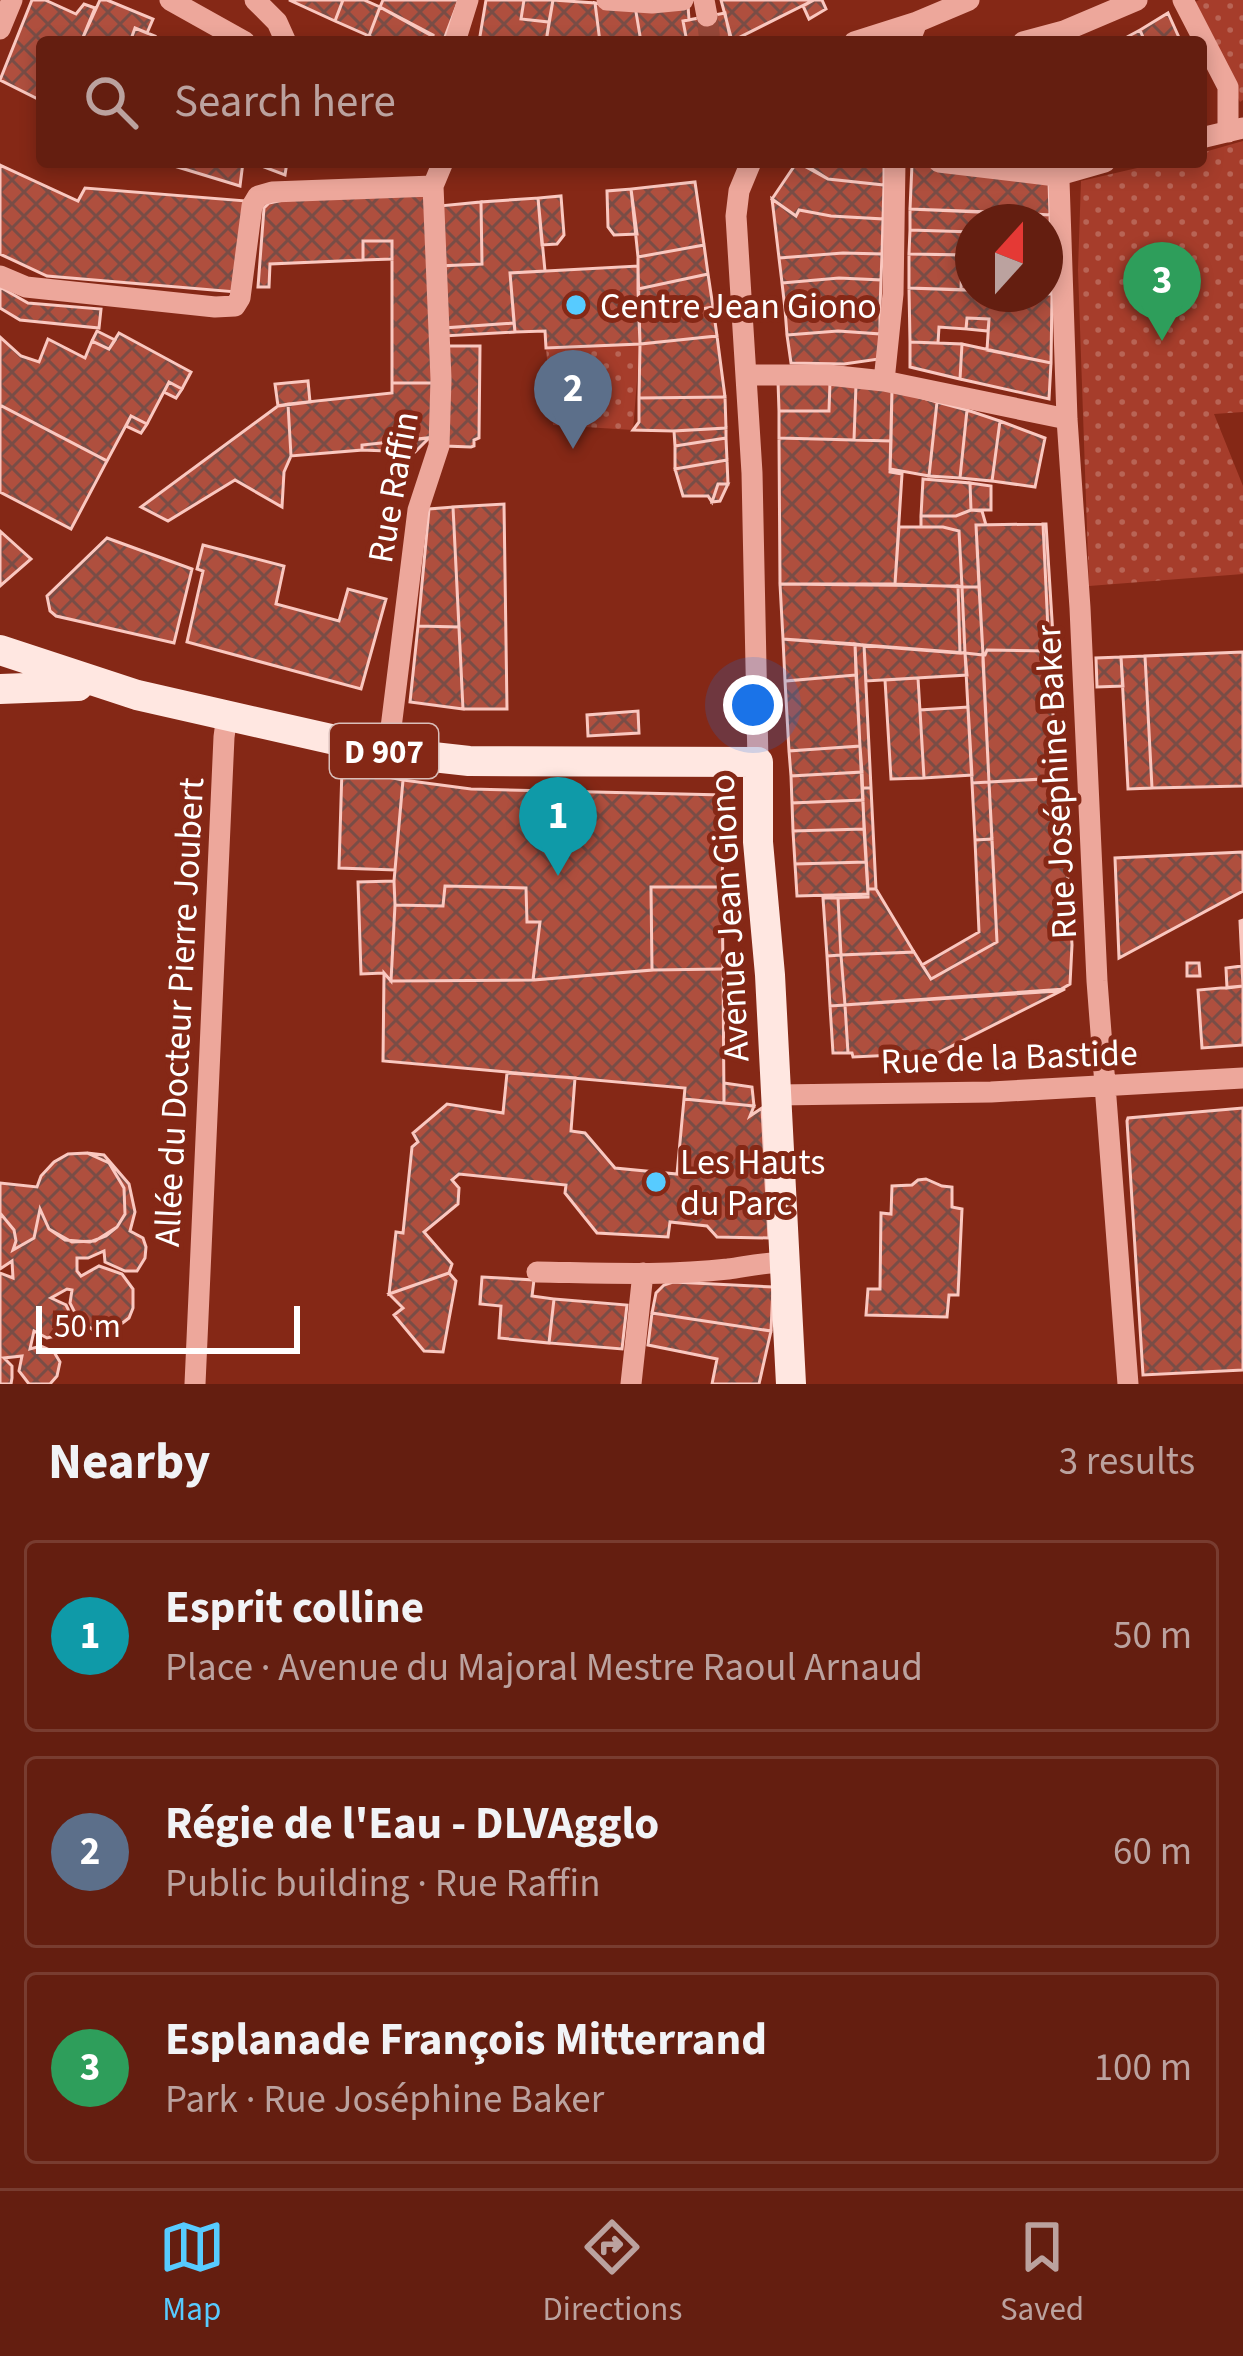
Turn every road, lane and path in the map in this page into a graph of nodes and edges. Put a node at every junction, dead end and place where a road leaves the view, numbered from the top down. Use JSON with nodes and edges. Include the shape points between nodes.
{"nodes":[{"id":1,"x":12,"y":0,"type":"edge"},
{"id":2,"x":170,"y":0,"type":"edge"},
{"id":3,"x":255,"y":0,"type":"edge"},
{"id":4,"x":468,"y":0,"type":"edge"},
{"id":5,"x":608,"y":0,"type":"edge"},
{"id":6,"x":683,"y":0,"type":"edge"},
{"id":7,"x":968,"y":0,"type":"edge"},
{"id":8,"x":1136,"y":0,"type":"edge"},
{"id":9,"x":1183,"y":0,"type":"edge"},
{"id":10,"x":0,"y":29,"type":"edge"},
{"id":11,"x":913,"y":32,"type":"edge"},
{"id":12,"x":234,"y":36,"type":"edge"},
{"id":13,"x":283,"y":36,"type":"edge"},
{"id":14,"x":457,"y":36,"type":"edge"},
{"id":15,"x":1045,"y":36,"type":"edge"},
{"id":16,"x":1202,"y":36,"type":"edge"},
{"id":17,"x":1207,"y":46,"type":"edge"},
{"id":18,"x":1235,"y":130,"type":"edge"},
{"id":19,"x":441,"y":168,"type":"edge"},
{"id":20,"x":749,"y":168,"type":"edge"},
{"id":21,"x":895,"y":168,"type":"edge"},
{"id":22,"x":989,"y":168,"type":"edge"},
{"id":23,"x":1084,"y":168,"type":"edge"},
{"id":24,"x":1056,"y":176,"type":"junction"},
{"id":25,"x":434,"y":186,"type":"junction"},
{"id":26,"x":0,"y":276,"type":"edge"},
{"id":27,"x":748,"y":375,"type":"junction"},
{"id":28,"x":884,"y":381,"type":"junction"},
{"id":29,"x":1067,"y":419,"type":"junction"},
{"id":30,"x":0,"y":650,"type":"edge"},
{"id":31,"x":111,"y":688,"type":"junction"},
{"id":32,"x":0,"y":689,"type":"edge"},
{"id":33,"x":227,"y":715,"type":"junction"},
{"id":34,"x":388,"y":752,"type":"junction"},
{"id":35,"x":758,"y":762,"type":"junction"},
{"id":36,"x":1243,"y":1078,"type":"edge"},
{"id":37,"x":1106,"y":1085,"type":"junction"},
{"id":38,"x":777,"y":1095,"type":"junction"},
{"id":39,"x":784,"y":1262,"type":"junction"},
{"id":40,"x":537,"y":1272,"type":"dead end"},
{"id":41,"x":643,"y":1274,"type":"junction"},
{"id":42,"x":788,"y":1342,"type":"junction"},
{"id":43,"x":195,"y":1384,"type":"edge"},
{"id":44,"x":631,"y":1384,"type":"edge"},
{"id":45,"x":776,"y":1384,"type":"edge"},
{"id":46,"x":791,"y":1384,"type":"edge"},
{"id":47,"x":1128,"y":1384,"type":"edge"}],
"edges":[{"from":1,"to":10,"type":"street"},
{"from":2,"to":12,"type":"street"},
{"from":3,"to":13,"type":"street"},
{"from":4,"to":14,"type":"street"},
{"from":5,"to":6,"type":"street"},
{"from":7,"to":11,"type":"street"},
{"from":8,"to":15,"type":"street"},
{"from":9,"to":16,"type":"street"},
{"from":17,"to":18,"type":"street","via":[[1228,87]]},
{"from":19,"to":25,"type":"street","name":"Rue Raffin"},
{"from":20,"to":27,"type":"street","name":"Avenue Jean Giono","via":[[736,216]]},
{"from":21,"to":28,"type":"street"},
{"from":22,"to":24,"type":"street"},
{"from":23,"to":24,"type":"street"},
{"from":24,"to":29,"type":"street","name":"Rue Joséphine Baker"},
{"from":25,"to":26,"type":"street","via":[[258,196],[236,306],[26,287]]},
{"from":25,"to":34,"type":"street","name":"Rue Raffin","via":[[439,446],[418,510]]},
{"from":27,"to":28,"type":"street"},
{"from":27,"to":35,"type":"street","name":"Avenue Jean Giono"},
{"from":28,"to":29,"type":"street"},
{"from":29,"to":37,"type":"street","name":"Rue Joséphine Baker"},
{"from":30,"to":31,"type":"main road","number":"D 907"},
{"from":31,"to":32,"type":"main road","number":"D 907"},
{"from":31,"to":33,"type":"main road","number":"D 907"},
{"from":33,"to":34,"type":"main road","number":"D 907"},
{"from":33,"to":43,"type":"street","name":"Allée du Docteur Pierre Joubert"},
{"from":34,"to":35,"type":"main road","number":"D 907","via":[[470,761]]},
{"from":35,"to":38,"type":"main road","name":"Avenue Jean Giono"},
{"from":36,"to":37,"type":"street","name":"Rue de la Bastide"},
{"from":37,"to":38,"type":"street","name":"Rue de la Bastide"},
{"from":37,"to":47,"type":"street","name":"Rue Joséphine Baker"},
{"from":38,"to":39,"type":"main road","name":"Avenue Jean Giono"},
{"from":39,"to":41,"type":"street"},
{"from":39,"to":42,"type":"main road","name":"Avenue Jean Giono"},
{"from":40,"to":41,"type":"street"},
{"from":41,"to":44,"type":"street"},
{"from":42,"to":45,"type":"street"},
{"from":42,"to":46,"type":"main road","name":"Avenue Jean Giono"}]}
